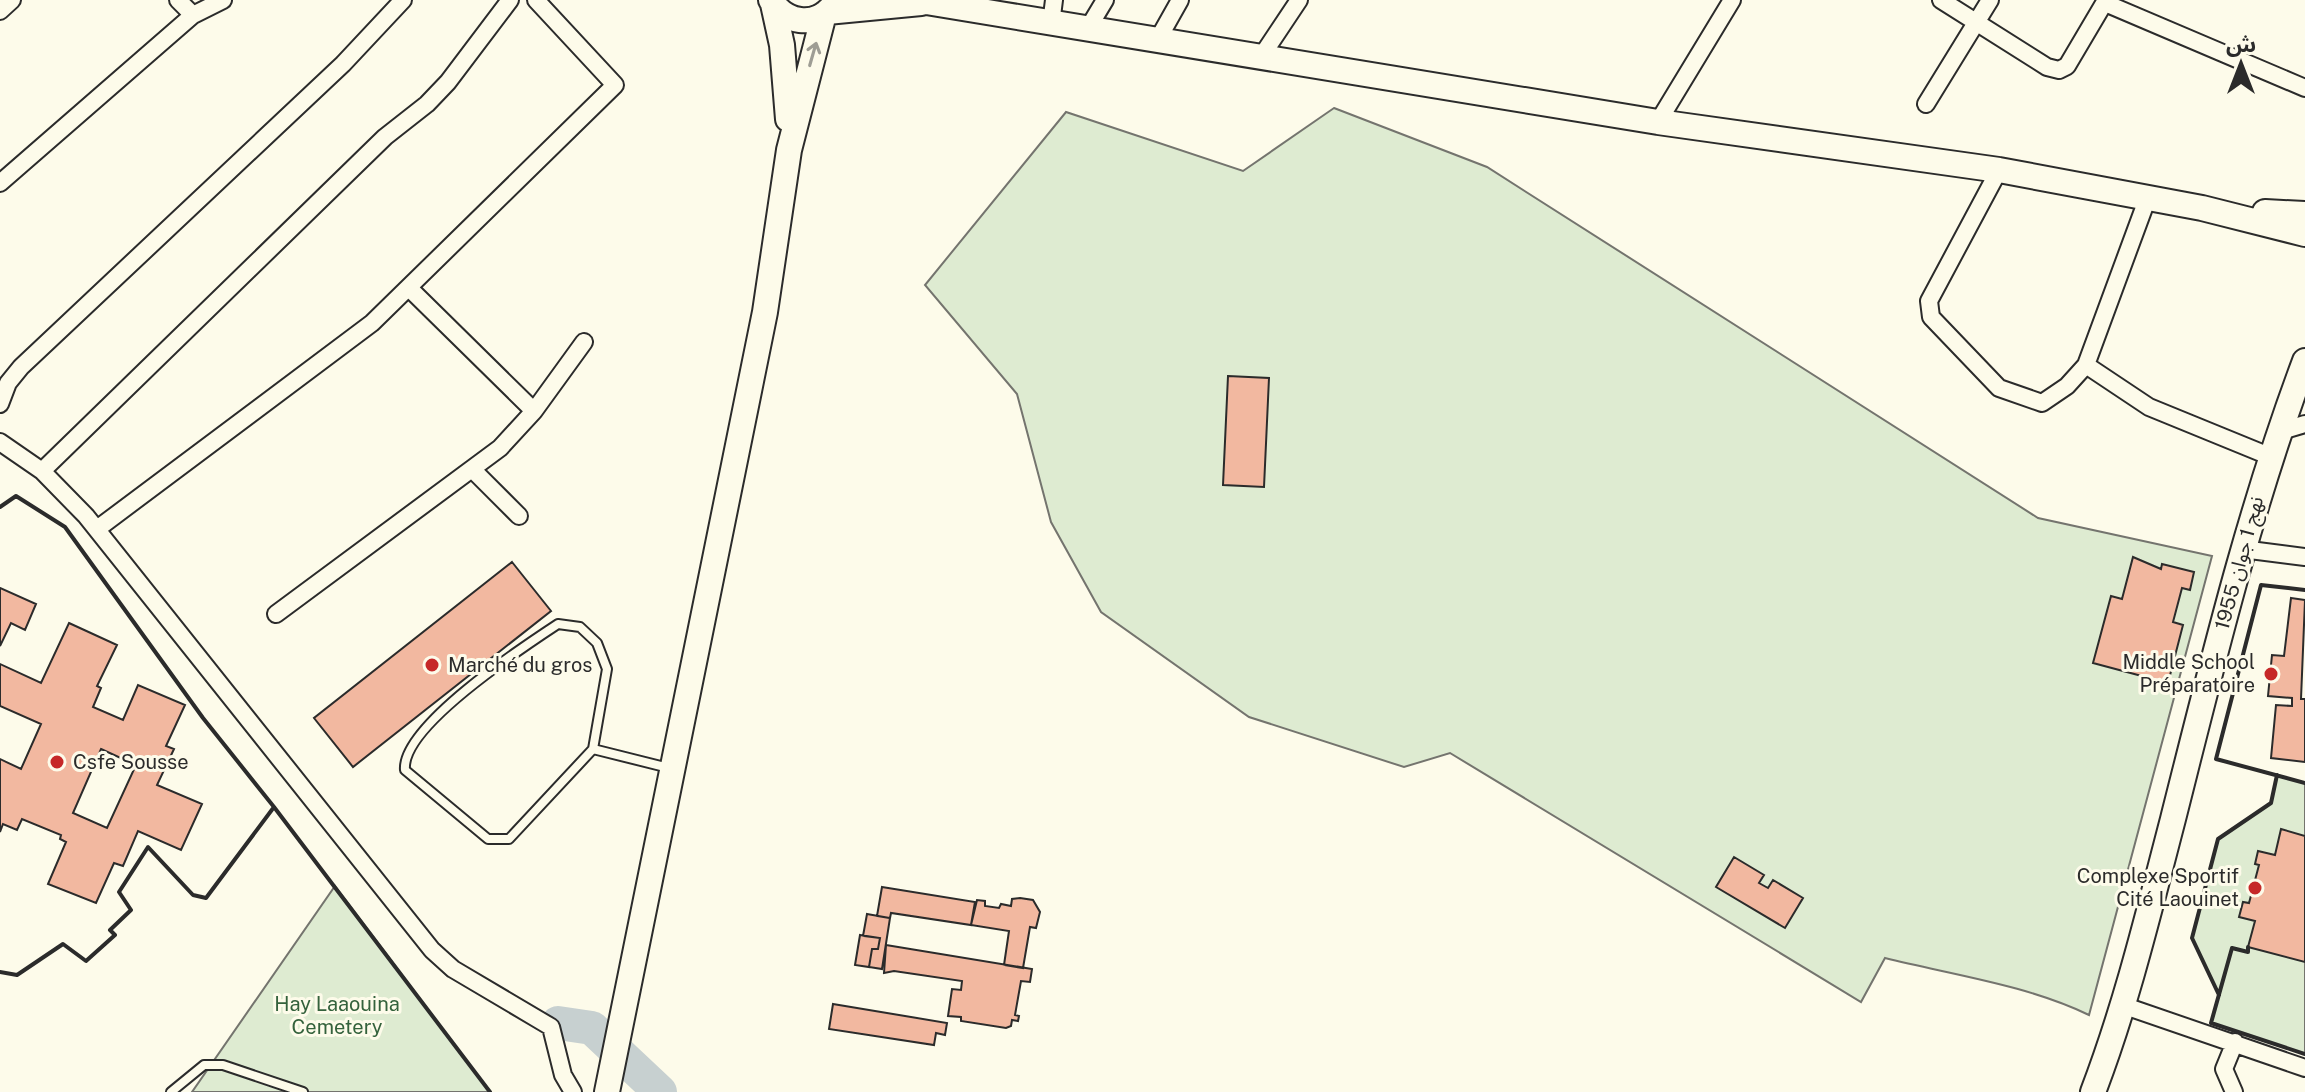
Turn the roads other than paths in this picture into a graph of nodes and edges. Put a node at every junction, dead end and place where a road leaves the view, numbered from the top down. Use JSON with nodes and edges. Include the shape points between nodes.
{"nodes":[{"id":1,"x":12,"y":0,"type":"edge"},
{"id":2,"x":178,"y":0,"type":"edge"},
{"id":3,"x":223,"y":0,"type":"edge"},
{"id":4,"x":403,"y":0,"type":"edge"},
{"id":5,"x":510,"y":0,"type":"edge"},
{"id":6,"x":536,"y":0,"type":"edge"},
{"id":7,"x":1105,"y":0,"type":"edge"},
{"id":8,"x":1180,"y":0,"type":"edge"},
{"id":9,"x":1299,"y":0,"type":"edge"},
{"id":10,"x":1732,"y":0,"type":"edge"},
{"id":11,"x":1941,"y":0,"type":"edge"},
{"id":12,"x":1990,"y":0,"type":"edge"},
{"id":13,"x":771,"y":1,"type":"edge"},
{"id":14,"x":918,"y":1,"type":"edge"},
{"id":15,"x":2106,"y":2,"type":"edge"},
{"id":16,"x":829,"y":9,"type":"edge"},
{"id":17,"x":0,"y":11,"type":"edge"},
{"id":18,"x":1053,"y":12,"type":"edge"},
{"id":19,"x":193,"y":15,"type":"junction"},
{"id":20,"x":1976,"y":23,"type":"junction"},
{"id":21,"x":1087,"y":30,"type":"junction"},
{"id":22,"x":1157,"y":41,"type":"junction"},
{"id":23,"x":1261,"y":57,"type":"junction"},
{"id":24,"x":2305,"y":88,"type":"edge"},
{"id":25,"x":1926,"y":104,"type":"dead end"},
{"id":26,"x":1658,"y":122,"type":"junction"},
{"id":27,"x":789,"y":150,"type":"junction"},
{"id":28,"x":1999,"y":170,"type":"junction"},
{"id":29,"x":0,"y":183,"type":"edge"},
{"id":30,"x":2148,"y":197,"type":"junction"},
{"id":31,"x":2202,"y":208,"type":"junction"},
{"id":32,"x":2305,"y":214,"type":"edge"},
{"id":33,"x":2305,"y":234,"type":"edge"},
{"id":34,"x":410,"y":289,"type":"junction"},
{"id":35,"x":584,"y":342,"type":"dead end"},
{"id":36,"x":2305,"y":361,"type":"edge"},
{"id":37,"x":2086,"y":365,"type":"junction"},
{"id":38,"x":0,"y":404,"type":"edge"},
{"id":39,"x":534,"y":411,"type":"junction"},
{"id":40,"x":2305,"y":424,"type":"edge"},
{"id":41,"x":2278,"y":432,"type":"junction"},
{"id":42,"x":0,"y":442,"type":"edge"},
{"id":43,"x":2269,"y":456,"type":"junction"},
{"id":44,"x":473,"y":470,"type":"junction"},
{"id":45,"x":42,"y":471,"type":"junction"},
{"id":46,"x":519,"y":516,"type":"dead end"},
{"id":47,"x":97,"y":529,"type":"junction"},
{"id":48,"x":2242,"y":549,"type":"junction"},
{"id":49,"x":2305,"y":557,"type":"edge"},
{"id":50,"x":276,"y":614,"type":"dead end"},
{"id":51,"x":593,"y":749,"type":"junction"},
{"id":52,"x":672,"y":769,"type":"junction"},
{"id":53,"x":2125,"y":1006,"type":"junction"},
{"id":54,"x":2235,"y":1042,"type":"junction"},
{"id":55,"x":2305,"y":1068,"type":"edge"},
{"id":56,"x":171,"y":1092,"type":"edge"},
{"id":57,"x":303,"y":1092,"type":"edge"},
{"id":58,"x":573,"y":1092,"type":"edge"},
{"id":59,"x":607,"y":1092,"type":"edge"},
{"id":60,"x":2093,"y":1092,"type":"edge"},
{"id":61,"x":2234,"y":1092,"type":"edge"}],
"edges":[{"from":1,"to":17,"type":"street"},
{"from":2,"to":19,"type":"street"},
{"from":3,"to":19,"type":"street"},
{"from":4,"to":38,"type":"street","via":[[343,64],[21,367]]},
{"from":5,"to":45,"type":"street","via":[[427,104],[385,137]]},
{"from":6,"to":34,"type":"street","via":[[615,85]]},
{"from":7,"to":21,"type":"street"},
{"from":8,"to":22,"type":"street"},
{"from":9,"to":23,"type":"street"},
{"from":10,"to":26,"type":"street"},
{"from":11,"to":20,"type":"street"},
{"from":12,"to":20,"type":"street"},
{"from":13,"to":16,"type":"main road","via":[[781,13],[802,21]]},
{"from":13,"to":27,"type":"main road","via":[[786,78]]},
{"from":14,"to":16,"type":"main road"},
{"from":14,"to":18,"type":"main road"},
{"from":15,"to":20,"type":"street","via":[[2063,70],[2047,67]]},
{"from":15,"to":24,"type":"street"},
{"from":27,"to":16,"type":"main road","one_way":true},
{"from":18,"to":21,"type":"main road"},
{"from":19,"to":29,"type":"street"},
{"from":20,"to":25,"type":"street"},
{"from":21,"to":22,"type":"main road"},
{"from":22,"to":23,"type":"main road"},
{"from":23,"to":26,"type":"main road"},
{"from":26,"to":28,"type":"main road"},
{"from":27,"to":52,"type":"main road","via":[[765,312]]},
{"from":28,"to":30,"type":"main road"},
{"from":28,"to":37,"type":"street","via":[[1929,301],[1931,317],[1999,388],[2042,403]]},
{"from":30,"to":31,"type":"main road"},
{"from":30,"to":37,"type":"street"},
{"from":31,"to":32,"type":"main road"},
{"from":31,"to":33,"type":"main road"},
{"from":34,"to":39,"type":"street"},
{"from":34,"to":47,"type":"street"},
{"from":35,"to":39,"type":"street"},
{"from":36,"to":41,"type":"main road","name":"نهج 1 جوان 1955"},
{"from":37,"to":43,"type":"street","via":[[2149,407]]},
{"from":39,"to":44,"type":"street"},
{"from":40,"to":41,"type":"street"},
{"from":41,"to":43,"type":"main road","name":"نهج 1 جوان 1955"},
{"from":42,"to":45,"type":"street"},
{"from":43,"to":48,"type":"main road","name":"نهج 1 جوان 1955"},
{"from":44,"to":46,"type":"street"},
{"from":44,"to":50,"type":"street"},
{"from":45,"to":47,"type":"street"},
{"from":47,"to":58,"type":"street","via":[[432,950],[453,969],[551,1027],[563,1075]]},
{"from":48,"to":49,"type":"street"},
{"from":48,"to":53,"type":"main road","name":"نهج 1 جوان 1955"},
{"from":51,"to":51,"type":"lane","via":[[607,669],[597,643],[580,627],[558,624],[496,664],[426,728],[404,760],[405,770],[488,839],[499,841],[509,839]]},
{"from":51,"to":52,"type":"lane"},
{"from":52,"to":59,"type":"main road"},
{"from":53,"to":54,"type":"street"},
{"from":53,"to":60,"type":"main road","name":"نهج 1 جوان 1955"},
{"from":54,"to":55,"type":"street"},
{"from":54,"to":61,"type":"street","via":[[2224,1069]]},
{"from":56,"to":57,"type":"lane","via":[[204,1065],[223,1065]]}]}
